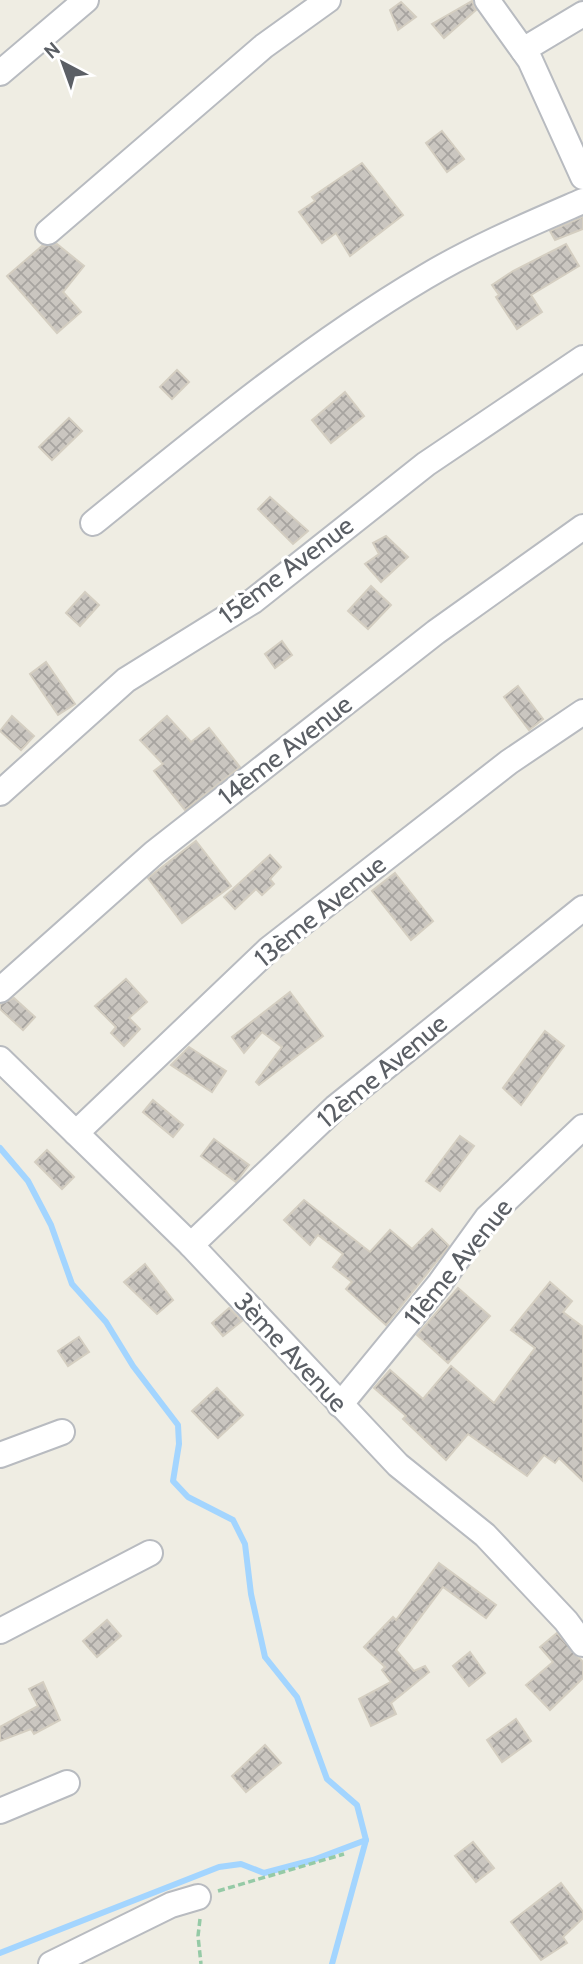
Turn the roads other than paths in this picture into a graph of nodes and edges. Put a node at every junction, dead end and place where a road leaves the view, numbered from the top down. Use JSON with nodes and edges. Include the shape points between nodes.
{"nodes":[{"id":1,"x":86,"y":0,"type":"edge"},
{"id":2,"x":328,"y":0,"type":"edge"},
{"id":3,"x":487,"y":0,"type":"edge"},
{"id":4,"x":583,"y":14,"type":"edge"},
{"id":5,"x":523,"y":50,"type":"junction"},
{"id":6,"x":0,"y":73,"type":"edge"},
{"id":7,"x":583,"y":177,"type":"edge"},
{"id":8,"x":583,"y":201,"type":"edge"},
{"id":9,"x":48,"y":232,"type":"dead end"},
{"id":10,"x":583,"y":358,"type":"edge"},
{"id":11,"x":93,"y":523,"type":"dead end"},
{"id":12,"x":583,"y":527,"type":"edge"},
{"id":13,"x":583,"y":712,"type":"edge"},
{"id":14,"x":0,"y":793,"type":"edge"},
{"id":15,"x":583,"y":908,"type":"edge"},
{"id":16,"x":0,"y":990,"type":"edge"},
{"id":17,"x":0,"y":1059,"type":"edge"},
{"id":18,"x":583,"y":1127,"type":"edge"},
{"id":19,"x":76,"y":1133,"type":"junction"},
{"id":20,"x":191,"y":1245,"type":"junction"},
{"id":21,"x":341,"y":1405,"type":"junction"},
{"id":22,"x":62,"y":1432,"type":"dead end"},
{"id":23,"x":0,"y":1455,"type":"edge"},
{"id":24,"x":150,"y":1553,"type":"dead end"},
{"id":25,"x":0,"y":1631,"type":"edge"},
{"id":26,"x":583,"y":1644,"type":"edge"},
{"id":27,"x":67,"y":1783,"type":"dead end"},
{"id":28,"x":0,"y":1811,"type":"edge"},
{"id":29,"x":198,"y":1897,"type":"road end"},
{"id":30,"x":51,"y":1964,"type":"edge"}],
"edges":[{"from":1,"to":6,"type":"street"},
{"from":2,"to":9,"type":"street","via":[[264,46]]},
{"from":3,"to":5,"type":"street"},
{"from":4,"to":5,"type":"street"},
{"from":5,"to":7,"type":"street"},
{"from":8,"to":11,"type":"street","via":[[412,285],[215,424]]},
{"from":10,"to":14,"type":"street","name":"15ème Avenue","via":[[426,464],[253,601],[126,680]]},
{"from":12,"to":16,"type":"street","name":"14ème Avenue","via":[[436,632],[154,853]]},
{"from":13,"to":19,"type":"street","name":"13ème Avenue","via":[[509,762],[269,949]]},
{"from":15,"to":20,"type":"street","name":"12ème Avenue","via":[[336,1107]]},
{"from":17,"to":19,"type":"street","name":"3ème Avenue"},
{"from":18,"to":21,"type":"street","name":"11ème Avenue","via":[[487,1218]]},
{"from":19,"to":20,"type":"street","name":"3ème Avenue"},
{"from":20,"to":21,"type":"street","name":"3ème Avenue"},
{"from":21,"to":26,"type":"street","name":"3ème Avenue","via":[[398,1465],[485,1535]]},
{"from":22,"to":23,"type":"street"},
{"from":24,"to":25,"type":"street"},
{"from":27,"to":28,"type":"street"},
{"from":29,"to":30,"type":"street","via":[[171,1905]]}]}
